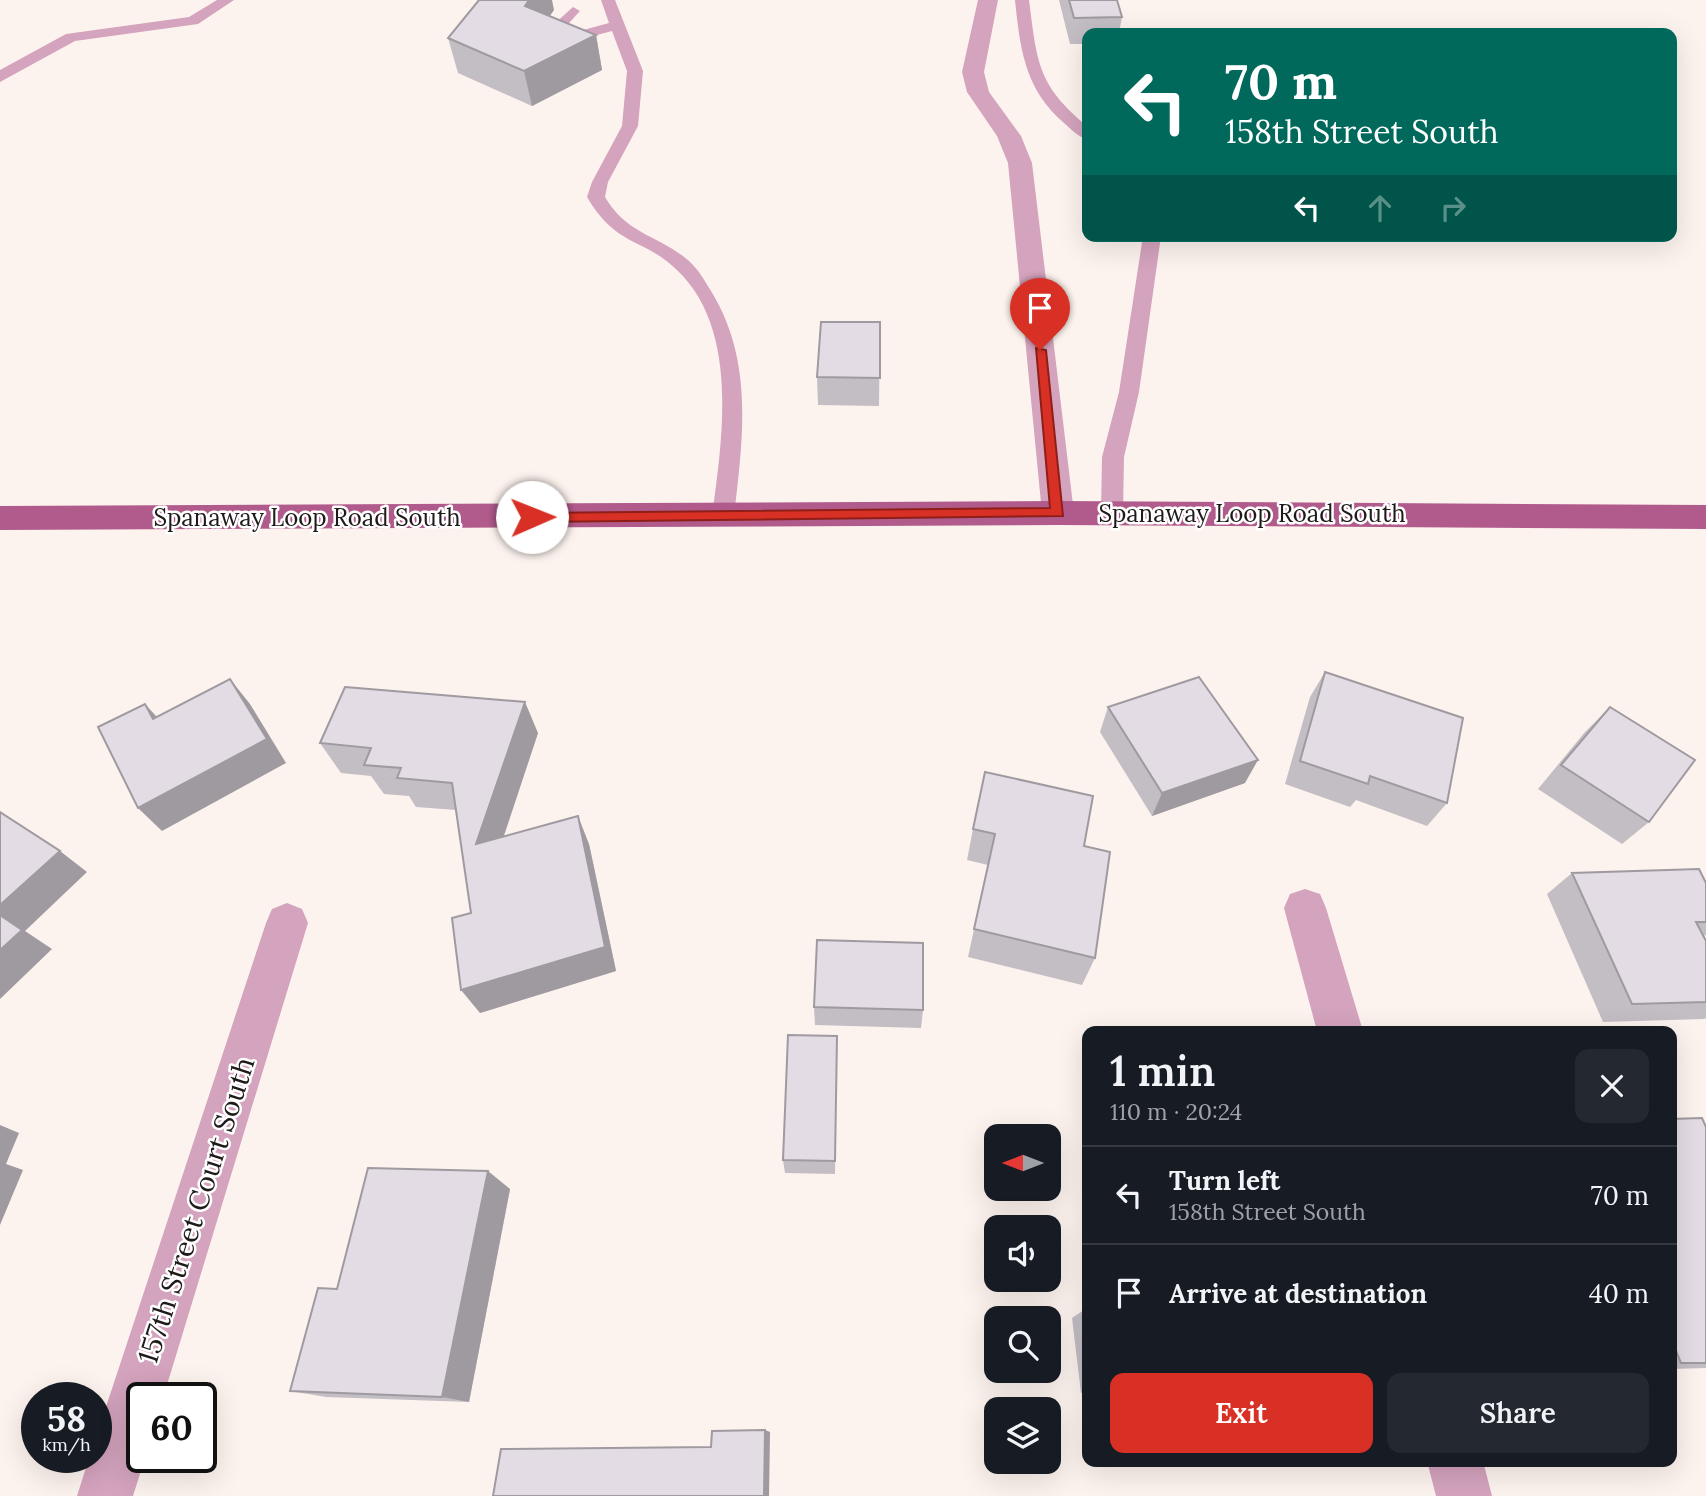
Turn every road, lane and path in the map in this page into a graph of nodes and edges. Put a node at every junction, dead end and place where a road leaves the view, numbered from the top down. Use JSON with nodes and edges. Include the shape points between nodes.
{"nodes":[{"id":1,"x":227,"y":0,"type":"edge"},
{"id":2,"x":988,"y":0,"type":"edge"},
{"id":3,"x":1023,"y":0,"type":"edge"},
{"id":4,"x":592,"y":12,"type":"edge"},
{"id":5,"x":0,"y":77,"type":"edge"},
{"id":6,"x":1082,"y":129,"type":"edge"},
{"id":7,"x":1151,"y":242,"type":"edge"},
{"id":8,"x":1058,"y":513,"type":"junction"},
{"id":9,"x":1112,"y":513,"type":"junction"},
{"id":10,"x":723,"y":516,"type":"junction"},
{"id":11,"x":1706,"y":517,"type":"edge"},
{"id":12,"x":0,"y":518,"type":"edge"},
{"id":13,"x":1305,"y":908,"type":"dead end"},
{"id":14,"x":287,"y":923,"type":"dead end"},
{"id":15,"x":1339,"y":1026,"type":"edge"},
{"id":16,"x":1457,"y":1467,"type":"edge"},
{"id":17,"x":105,"y":1496,"type":"edge"},
{"id":18,"x":1464,"y":1496,"type":"edge"}],
"edges":[{"from":1,"to":5,"type":"lane","via":[[193,21],[71,37]]},
{"from":2,"to":8,"type":"street","via":[[973,72],[978,92],[1009,136],[1020,163]]},
{"from":3,"to":6,"type":"lane","via":[[1035,80],[1046,97]]},
{"from":4,"to":10,"type":"lane","via":[[635,71],[630,126],[596,197],[605,216],[625,233],[682,264],[709,299],[726,337],[735,391]]},
{"from":7,"to":9,"type":"lane","via":[[1129,392],[1113,457]]},
{"from":8,"to":9,"type":"main road","name":"Spanaway Loop Road South"},
{"from":8,"to":10,"type":"main road","name":"Spanaway Loop Road South"},
{"from":9,"to":11,"type":"main road","name":"Spanaway Loop Road South"},
{"from":10,"to":12,"type":"main road","name":"Spanaway Loop Road South"},
{"from":13,"to":15,"type":"street"},
{"from":14,"to":17,"type":"street","name":"157th Street Court South"},
{"from":16,"to":18,"type":"street"}]}
